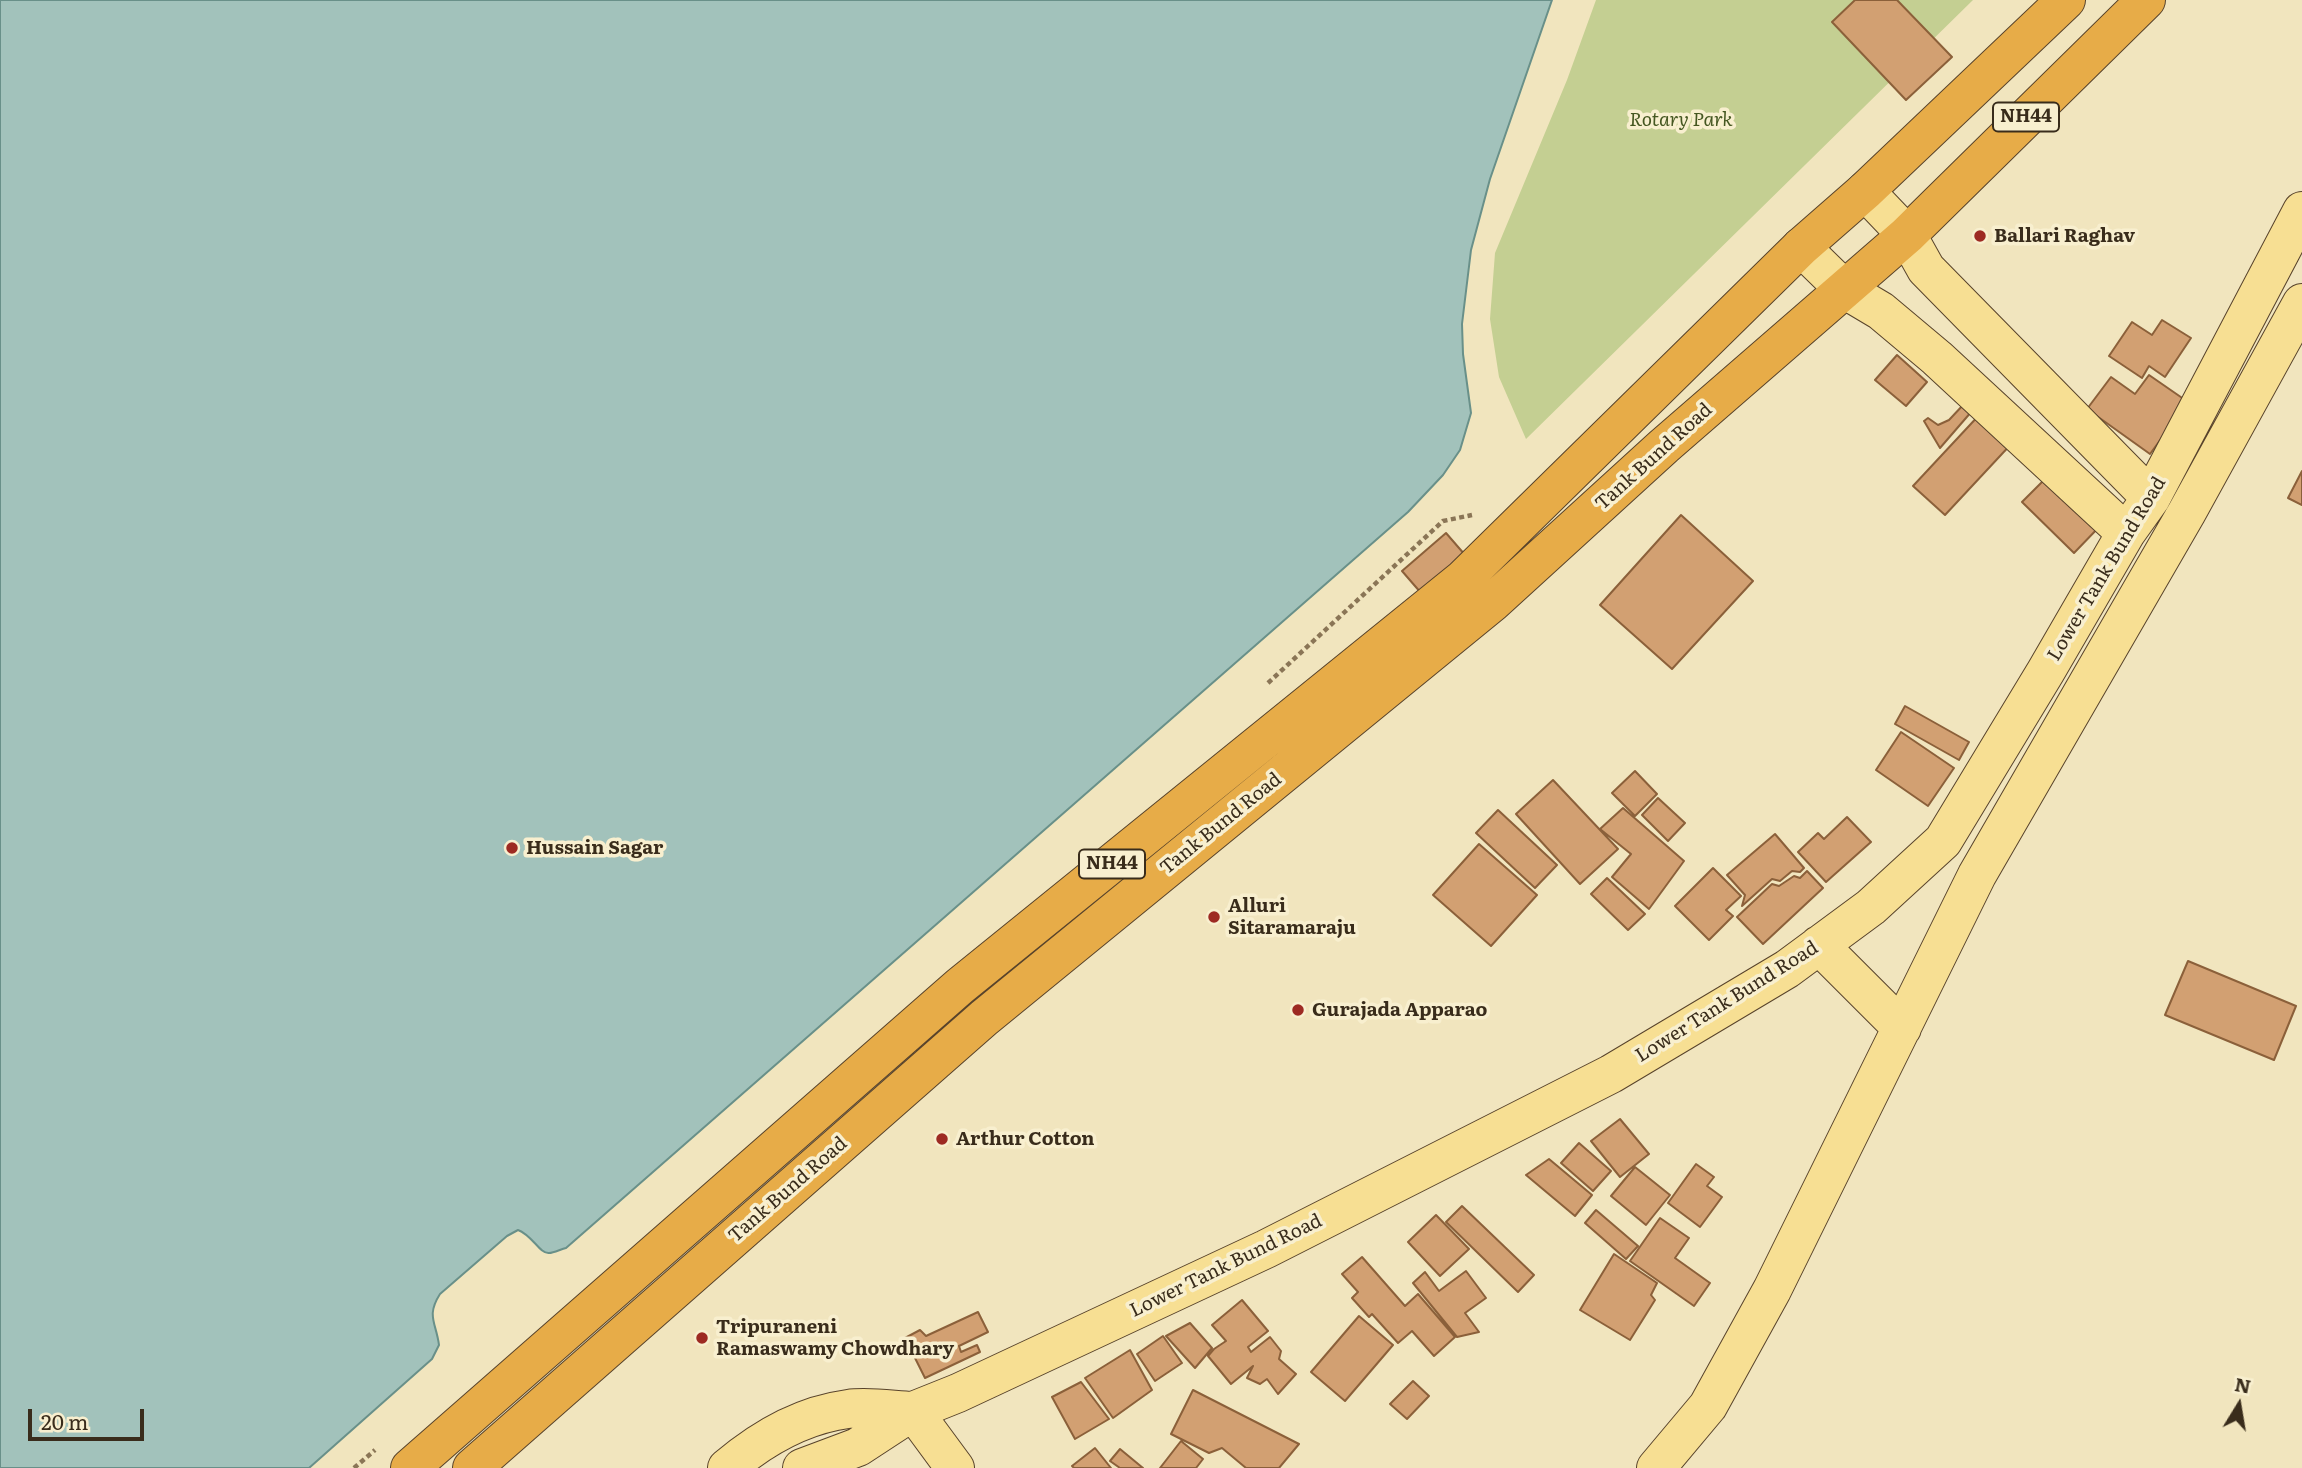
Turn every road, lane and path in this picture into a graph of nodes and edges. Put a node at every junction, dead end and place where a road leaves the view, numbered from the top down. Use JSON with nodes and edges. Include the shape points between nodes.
{"nodes":[{"id":1,"x":2066,"y":0,"type":"edge"},
{"id":2,"x":2146,"y":0,"type":"edge"},
{"id":3,"x":1865,"y":191,"type":"junction"},
{"id":4,"x":2302,"y":211,"type":"edge"},
{"id":5,"x":1907,"y":235,"type":"junction"},
{"id":6,"x":1801,"y":247,"type":"junction"},
{"id":7,"x":1844,"y":289,"type":"junction"},
{"id":8,"x":2302,"y":303,"type":"edge"},
{"id":9,"x":2151,"y":498,"type":"junction"},
{"id":10,"x":2126,"y":533,"type":"junction"},
{"id":11,"x":1819,"y":945,"type":"junction"},
{"id":12,"x":1902,"y":1028,"type":"junction"},
{"id":13,"x":913,"y":1411,"type":"junction"},
{"id":14,"x":410,"y":1468,"type":"edge"},
{"id":15,"x":472,"y":1468,"type":"edge"},
{"id":16,"x":727,"y":1468,"type":"edge"},
{"id":17,"x":802,"y":1468,"type":"edge"},
{"id":18,"x":955,"y":1468,"type":"edge"},
{"id":19,"x":1656,"y":1468,"type":"edge"}],
"edges":[{"from":1,"to":3,"type":"highway","number":"NH44"},
{"from":2,"to":5,"type":"highway","number":"NH44"},
{"from":3,"to":5,"type":"main road"},
{"from":3,"to":6,"type":"highway","number":"NH44"},
{"from":4,"to":9,"type":"main road","name":"Lower Tank Bund Road"},
{"from":5,"to":7,"type":"highway","number":"NH44"},
{"from":5,"to":9,"type":"main road","via":[[1926,269]]},
{"from":6,"to":7,"type":"main road"},
{"from":6,"to":14,"type":"highway","number":"NH44","via":[[1463,579],[960,986]]},
{"from":7,"to":10,"type":"main road","via":[[1881,311],[1937,358]]},
{"from":7,"to":15,"type":"highway","name":"Tank Bund Road","number":"NH44","via":[[1493,602],[984,1018]]},
{"from":8,"to":12,"type":"main road","name":"Lower Tank Bund Road","via":[[1977,875]]},
{"from":9,"to":10,"type":"main road","name":"Lower Tank Bund Road"},
{"from":10,"to":11,"type":"main road","name":"Lower Tank Bund Road","via":[[1943,841],[1871,907]]},
{"from":11,"to":12,"type":"main road"},
{"from":11,"to":13,"type":"main road","name":"Lower Tank Bund Road","via":[[1787,969],[1611,1074],[1266,1249]]},
{"from":12,"to":19,"type":"main road","name":"Lower Tank Bund Road","via":[[1715,1395]]},
{"from":13,"to":16,"type":"main road","name":"Lower Tank Bund Road","via":[[849,1408],[813,1418],[779,1431]]},
{"from":13,"to":17,"type":"main road","name":"Lower Tank Bund Road","via":[[858,1447]]},
{"from":13,"to":18,"type":"main road"}]}
